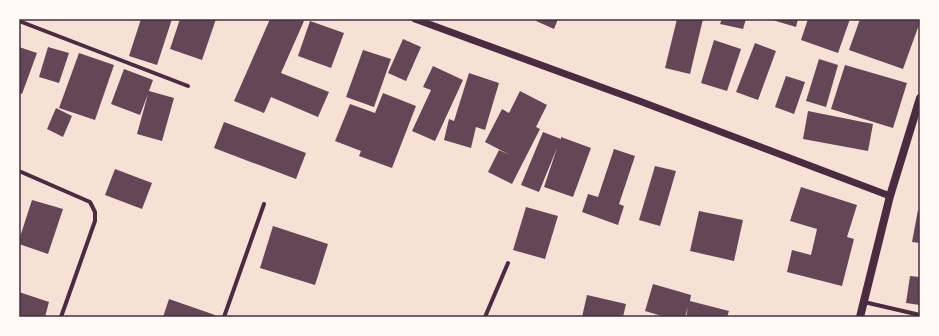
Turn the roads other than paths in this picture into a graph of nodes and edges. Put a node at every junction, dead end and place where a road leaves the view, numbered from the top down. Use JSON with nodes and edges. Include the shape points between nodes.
{"nodes":[{"id":1,"x":415,"y":19,"type":"edge"},
{"id":2,"x":19,"y":21,"type":"edge"},
{"id":3,"x":188,"y":86,"type":"dead end"},
{"id":4,"x":920,"y":98,"type":"edge"},
{"id":5,"x":19,"y":171,"type":"edge"},
{"id":6,"x":890,"y":196,"type":"junction"},
{"id":7,"x":264,"y":204,"type":"dead end"},
{"id":8,"x":508,"y":263,"type":"dead end"},
{"id":9,"x":864,"y":302,"type":"junction"},
{"id":10,"x":920,"y":315,"type":"edge"},
{"id":11,"x":61,"y":317,"type":"edge"},
{"id":12,"x":224,"y":317,"type":"edge"},
{"id":13,"x":486,"y":317,"type":"edge"},
{"id":14,"x":860,"y":317,"type":"edge"}],
"edges":[{"from":1,"to":6,"type":"street"},
{"from":2,"to":3,"type":"street"},
{"from":4,"to":6,"type":"main road"},
{"from":5,"to":11,"type":"street","via":[[90,202],[94,212],[95,221]]},
{"from":6,"to":9,"type":"main road"},
{"from":7,"to":12,"type":"street"},
{"from":8,"to":13,"type":"street"},
{"from":9,"to":10,"type":"street"},
{"from":9,"to":14,"type":"main road"}]}
